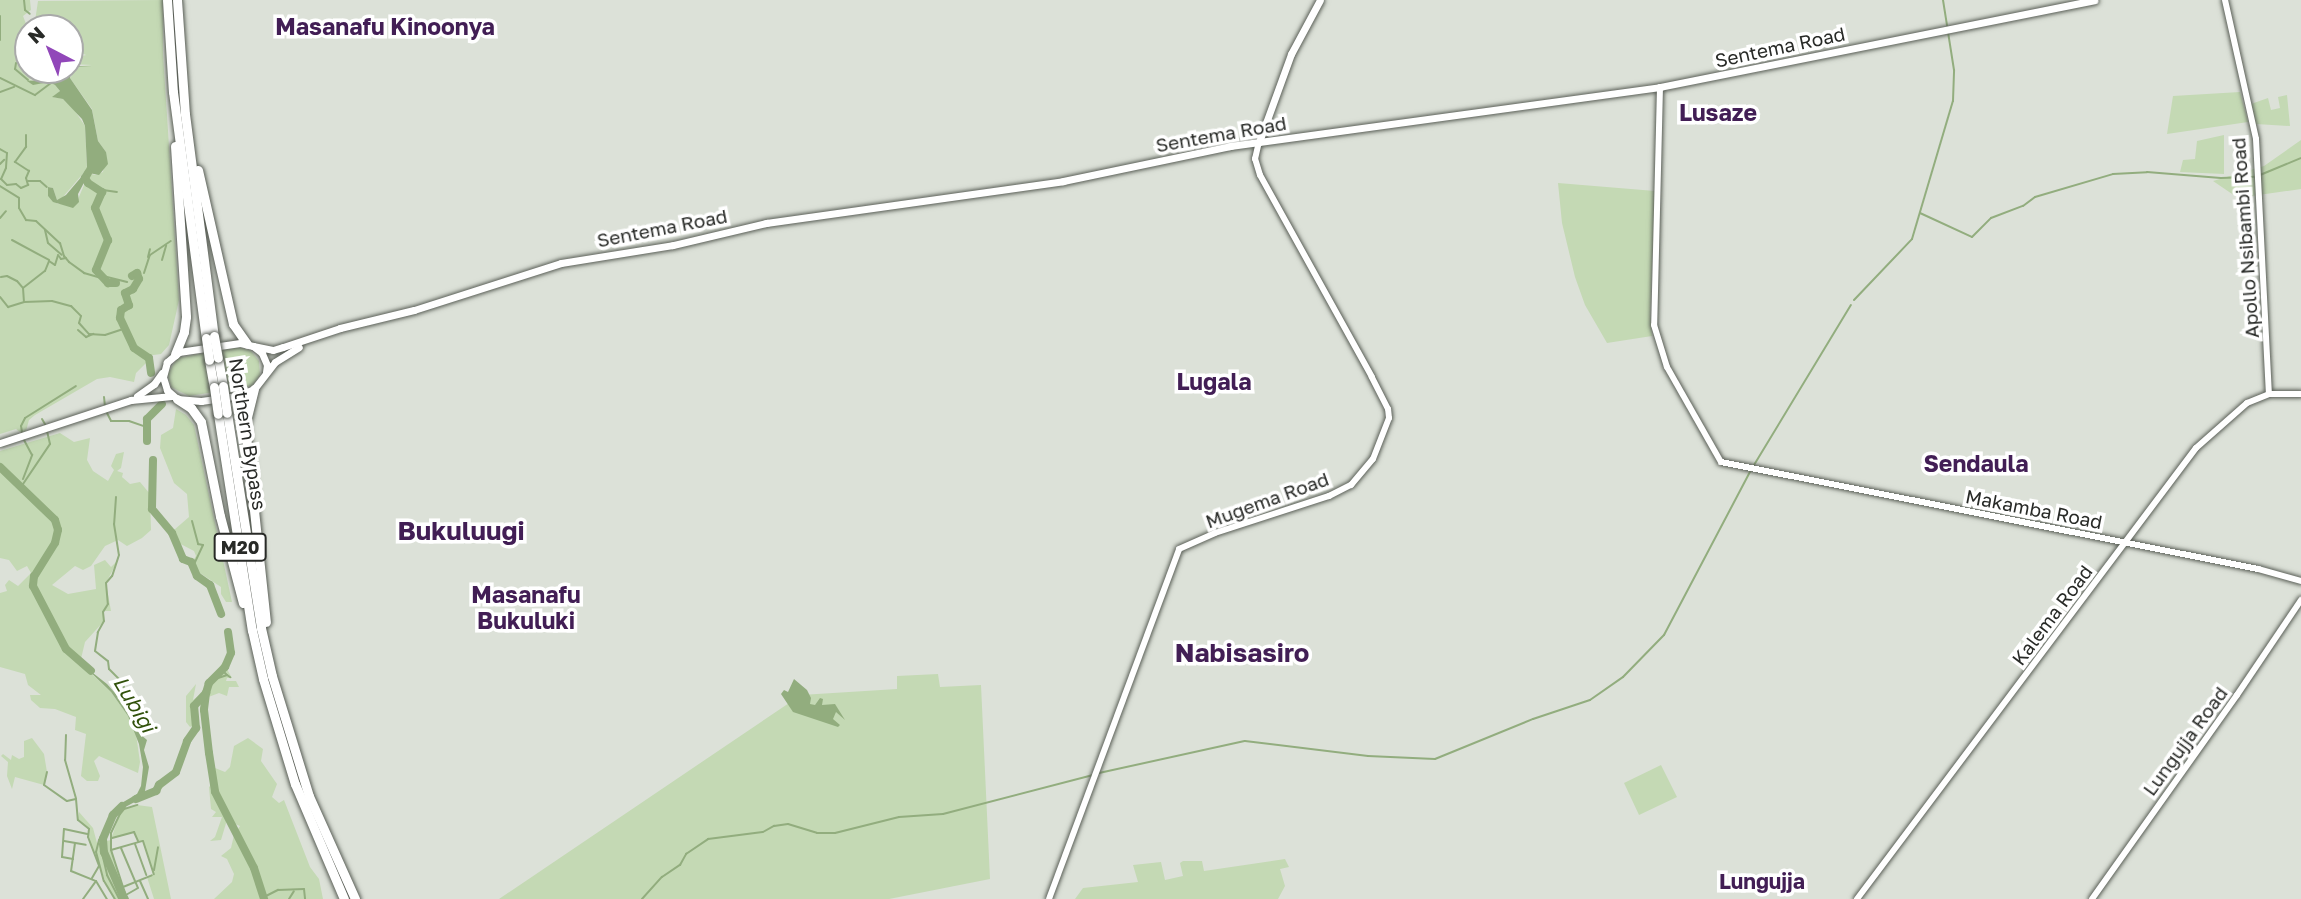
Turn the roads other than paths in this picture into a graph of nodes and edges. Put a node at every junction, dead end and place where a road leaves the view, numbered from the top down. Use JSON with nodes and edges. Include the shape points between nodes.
{"nodes":[{"id":1,"x":167,"y":0,"type":"edge"},
{"id":2,"x":177,"y":0,"type":"edge"},
{"id":3,"x":1320,"y":0,"type":"edge"},
{"id":4,"x":2094,"y":0,"type":"edge"},
{"id":5,"x":2225,"y":0,"type":"edge"},
{"id":6,"x":1660,"y":87,"type":"junction"},
{"id":7,"x":173,"y":92,"type":"junction"},
{"id":8,"x":186,"y":114,"type":"junction"},
{"id":9,"x":1259,"y":142,"type":"junction"},
{"id":10,"x":359,"y":325,"type":"junction"},
{"id":11,"x":210,"y":337,"type":"junction"},
{"id":12,"x":250,"y":345,"type":"junction"},
{"id":13,"x":175,"y":354,"type":"junction"},
{"id":14,"x":164,"y":370,"type":"junction"},
{"id":15,"x":266,"y":372,"type":"junction"},
{"id":16,"x":254,"y":389,"type":"junction"},
{"id":17,"x":2269,"y":394,"type":"junction"},
{"id":18,"x":2301,"y":394,"type":"edge"},
{"id":19,"x":174,"y":398,"type":"junction"},
{"id":20,"x":131,"y":400,"type":"junction"},
{"id":21,"x":0,"y":443,"type":"edge"},
{"id":22,"x":2123,"y":543,"type":"junction"},
{"id":23,"x":2301,"y":581,"type":"edge"},
{"id":24,"x":2301,"y":600,"type":"edge"},
{"id":25,"x":268,"y":678,"type":"junction"},
{"id":26,"x":344,"y":899,"type":"edge"},
{"id":27,"x":355,"y":899,"type":"edge"},
{"id":28,"x":1049,"y":899,"type":"edge"},
{"id":29,"x":1857,"y":899,"type":"edge"},
{"id":30,"x":2092,"y":899,"type":"edge"}],
"edges":[{"from":1,"to":7,"type":"highway","name":"Northern Bypass","number":"M20"},
{"from":2,"to":8,"type":"highway","name":"Northern Bypass","number":"M20"},
{"from":3,"to":9,"type":"main road","via":[[1291,54]]},
{"from":4,"to":6,"type":"main road","name":"Sentema Road"},
{"from":5,"to":17,"type":"street","name":"Apollo Nsibambi Road","via":[[2256,139]]},
{"from":6,"to":9,"type":"main road","name":"Sentema Road"},
{"from":6,"to":22,"type":"street","name":"Makamba Road","via":[[1653,306],[1657,340],[1667,368],[1721,462]]},
{"from":7,"to":11,"type":"highway","name":"Northern Bypass","number":"M20"},
{"from":7,"to":13,"type":"highway","via":[[186,317]]},
{"from":8,"to":11,"type":"highway","name":"Northern Bypass","number":"M20"},
{"from":8,"to":12,"type":"highway","via":[[230,313],[236,331]]},
{"from":9,"to":10,"type":"main road","name":"Sentema Road","via":[[1037,185],[766,223],[673,245],[561,263]]},
{"from":9,"to":28,"type":"street","name":"Mugema Road","via":[[1256,166],[1268,193],[1306,253],[1389,418],[1373,459],[1351,485],[1179,549]]},
{"from":10,"to":12,"type":"main road","name":"Sentema Road","via":[[273,350]]},
{"from":10,"to":15,"type":"main road","name":"Sentema Road","via":[[292,349]]},
{"from":11,"to":25,"type":"highway","name":"Northern Bypass","number":"M20","bridge":true},
{"from":12,"to":13,"type":"main road","name":"Sentema Road"},
{"from":12,"to":15,"type":"main road","via":[[266,359]]},
{"from":13,"to":14,"type":"main road"},
{"from":14,"to":19,"type":"main road","via":[[164,383]]},
{"from":14,"to":20,"type":"main road"},
{"from":15,"to":16,"type":"main road","name":"Sentema Road"},
{"from":16,"to":19,"type":"main road","via":[[201,401]]},
{"from":16,"to":25,"type":"highway","via":[[245,426]]},
{"from":17,"to":18,"type":"street","name":"Kalema Road"},
{"from":17,"to":22,"type":"street","name":"Kalema Road","via":[[2236,409],[2209,433]]},
{"from":19,"to":20,"type":"main road"},
{"from":19,"to":25,"type":"highway","via":[[191,408],[201,422],[220,516]]},
{"from":20,"to":21,"type":"main road"},
{"from":22,"to":23,"type":"street","name":"Makamba Road"},
{"from":22,"to":29,"type":"street","name":"Kalema Road"},
{"from":24,"to":30,"type":"street","name":"Lungujja Road"},
{"from":25,"to":26,"type":"highway","name":"Northern Bypass","number":"M20","via":[[295,784]]},
{"from":25,"to":27,"type":"highway","name":"Northern Bypass","number":"M20","via":[[309,796]]}]}
